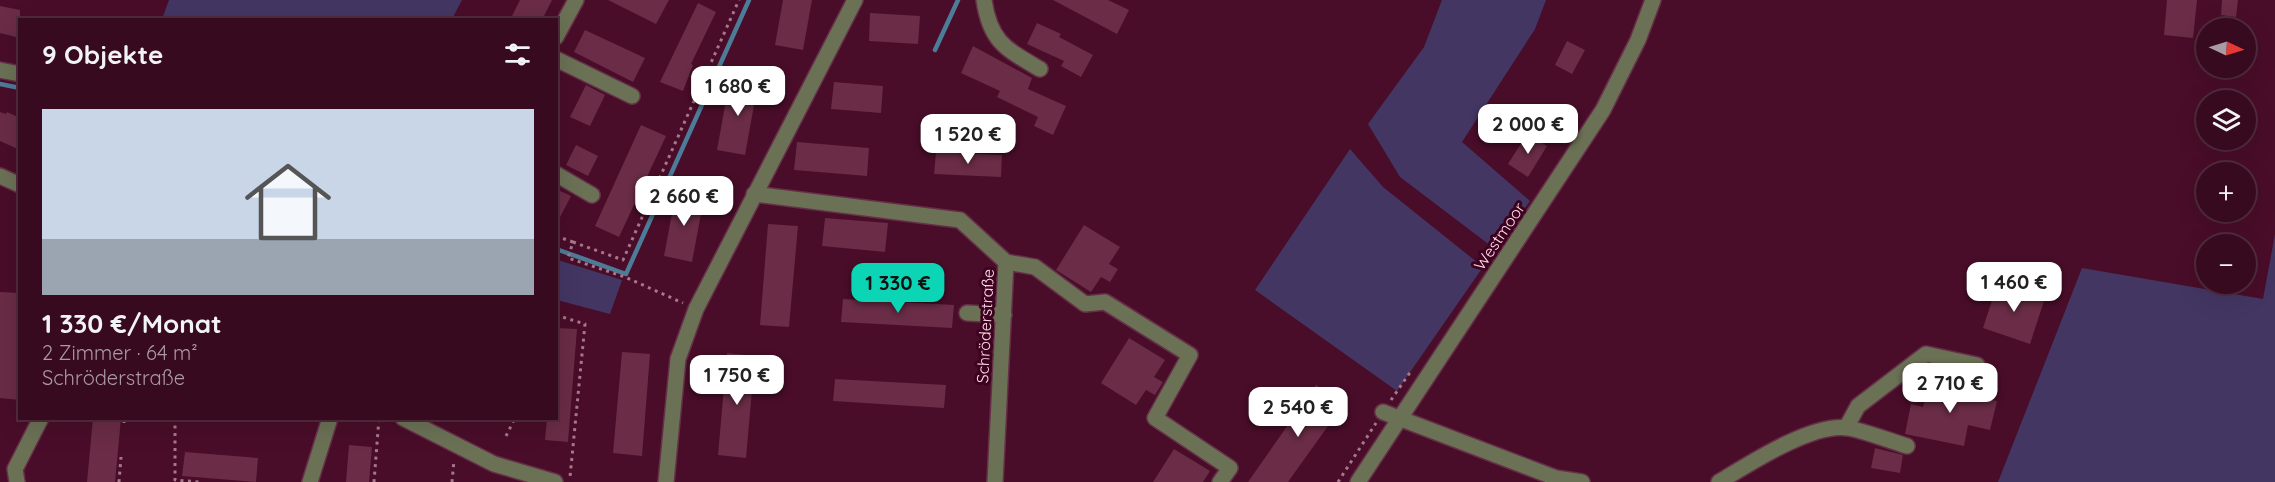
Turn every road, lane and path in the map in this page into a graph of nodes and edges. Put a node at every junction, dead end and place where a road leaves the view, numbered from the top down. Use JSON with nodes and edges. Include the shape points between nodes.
{"nodes":[{"id":1,"x":576,"y":0,"type":"edge"},
{"id":2,"x":739,"y":0,"type":"edge"},
{"id":3,"x":855,"y":0,"type":"edge"},
{"id":4,"x":984,"y":0,"type":"edge"},
{"id":5,"x":1653,"y":0,"type":"edge"},
{"id":6,"x":558,"y":33,"type":"edge"},
{"id":7,"x":558,"y":60,"type":"edge"},
{"id":8,"x":1040,"y":69,"type":"dead end"},
{"id":9,"x":0,"y":70,"type":"edge"},
{"id":10,"x":18,"y":74,"type":"edge"},
{"id":11,"x":632,"y":96,"type":"dead end"},
{"id":12,"x":558,"y":175,"type":"edge"},
{"id":13,"x":0,"y":176,"type":"edge"},
{"id":14,"x":18,"y":184,"type":"edge"},
{"id":15,"x":754,"y":194,"type":"junction"},
{"id":16,"x":592,"y":195,"type":"dead end"},
{"id":17,"x":558,"y":237,"type":"edge"},
{"id":18,"x":572,"y":244,"type":"junction"},
{"id":19,"x":1006,"y":262,"type":"junction"},
{"id":20,"x":696,"y":309,"type":"junction"},
{"id":21,"x":966,"y":313,"type":"dead end"},
{"id":22,"x":1004,"y":315,"type":"junction"},
{"id":23,"x":558,"y":316,"type":"edge"},
{"id":24,"x":1977,"y":365,"type":"dead end"},
{"id":25,"x":1383,"y":412,"type":"dead end"},
{"id":26,"x":1398,"y":419,"type":"junction"},
{"id":27,"x":40,"y":420,"type":"edge"},
{"id":28,"x":175,"y":420,"type":"edge"},
{"id":29,"x":380,"y":420,"type":"edge"},
{"id":30,"x":407,"y":420,"type":"edge"},
{"id":31,"x":513,"y":420,"type":"edge"},
{"id":32,"x":328,"y":425,"type":"edge"},
{"id":33,"x":1846,"y":428,"type":"junction"},
{"id":34,"x":506,"y":436,"type":"dead end"},
{"id":35,"x":455,"y":446,"type":"junction"},
{"id":36,"x":1907,"y":446,"type":"dead end"},
{"id":37,"x":121,"y":457,"type":"dead end"},
{"id":38,"x":17,"y":482,"type":"edge"},
{"id":39,"x":119,"y":482,"type":"edge"},
{"id":40,"x":199,"y":482,"type":"edge"},
{"id":41,"x":310,"y":482,"type":"edge"},
{"id":42,"x":374,"y":482,"type":"edge"},
{"id":43,"x":452,"y":482,"type":"edge"},
{"id":44,"x":555,"y":482,"type":"edge"},
{"id":45,"x":570,"y":482,"type":"edge"},
{"id":46,"x":666,"y":482,"type":"edge"},
{"id":47,"x":995,"y":482,"type":"edge"},
{"id":48,"x":1220,"y":482,"type":"edge"},
{"id":49,"x":1358,"y":482,"type":"edge"},
{"id":50,"x":1582,"y":482,"type":"edge"},
{"id":51,"x":1719,"y":482,"type":"edge"}],
"edges":[{"from":1,"to":6,"type":"street"},
{"from":2,"to":18,"type":"path","via":[[623,260]]},
{"from":3,"to":15,"type":"street"},
{"from":4,"to":8,"type":"street","via":[[987,21],[1004,48]]},
{"from":5,"to":26,"type":"street","name":"Westmoor","via":[[1603,110]]},
{"from":7,"to":11,"type":"street"},
{"from":9,"to":10,"type":"street"},
{"from":12,"to":16,"type":"street"},
{"from":13,"to":14,"type":"street"},
{"from":15,"to":19,"type":"street","name":"Schröderstraße","via":[[960,220]]},
{"from":15,"to":20,"type":"street"},
{"from":17,"to":18,"type":"path"},
{"from":18,"to":20,"type":"path","via":[[568,258],[635,281]]},
{"from":19,"to":22,"type":"street","name":"Schröderstraße"},
{"from":19,"to":48,"type":"street","via":[[1035,267],[1086,304],[1105,302],[1190,355],[1155,418],[1230,468]]},
{"from":20,"to":46,"type":"street","via":[[678,359]]},
{"from":21,"to":22,"type":"street"},
{"from":22,"to":47,"type":"street","name":"Schröderstraße"},
{"from":23,"to":45,"type":"path","via":[[585,324]]},
{"from":24,"to":33,"type":"street","via":[[1926,354],[1858,406]]},
{"from":25,"to":26,"type":"street"},
{"from":26,"to":49,"type":"street","name":"Westmoor"},
{"from":26,"to":50,"type":"street","via":[[1556,478]]},
{"from":27,"to":38,"type":"street","via":[[15,469]]},
{"from":28,"to":40,"type":"path","via":[[176,480]]},
{"from":29,"to":42,"type":"path"},
{"from":30,"to":35,"type":"street"},
{"from":31,"to":34,"type":"path"},
{"from":32,"to":41,"type":"street"},
{"from":33,"to":36,"type":"street"},
{"from":33,"to":51,"type":"street","via":[[1811,434]]},
{"from":35,"to":43,"type":"path"},
{"from":35,"to":44,"type":"street","via":[[494,464]]},
{"from":37,"to":39,"type":"path"}]}
